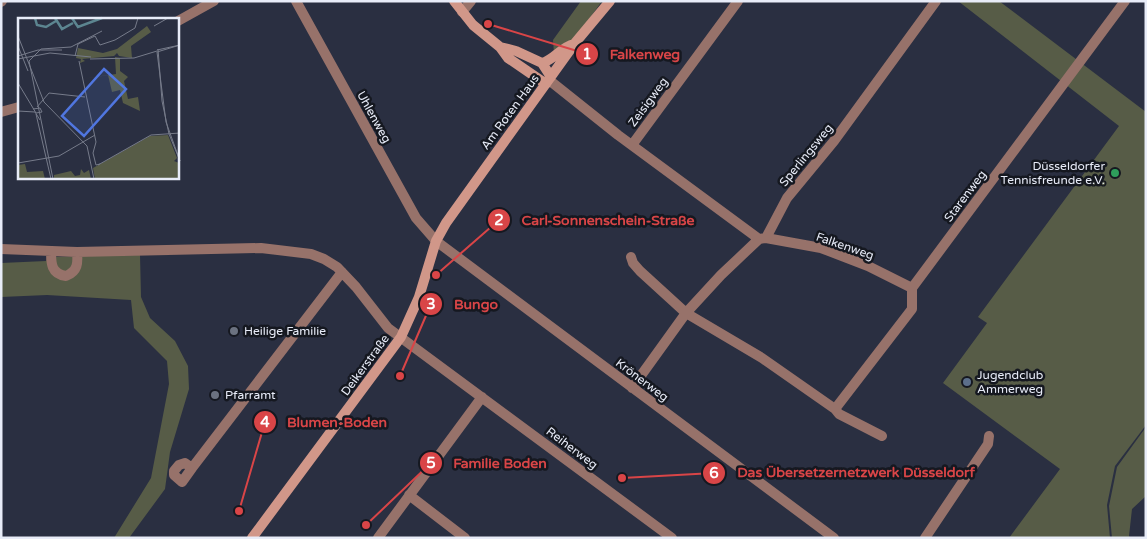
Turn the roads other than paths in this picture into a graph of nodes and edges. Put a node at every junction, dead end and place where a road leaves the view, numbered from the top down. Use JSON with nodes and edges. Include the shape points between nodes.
{"nodes":[{"id":1,"x":214,"y":1,"type":"edge"},
{"id":2,"x":296,"y":1,"type":"edge"},
{"id":3,"x":454,"y":1,"type":"edge"},
{"id":4,"x":471,"y":1,"type":"edge"},
{"id":5,"x":610,"y":1,"type":"edge"},
{"id":6,"x":738,"y":1,"type":"edge"},
{"id":7,"x":936,"y":1,"type":"edge"},
{"id":8,"x":1125,"y":1,"type":"edge"},
{"id":9,"x":462,"y":12,"type":"junction"},
{"id":10,"x":179,"y":20,"type":"edge"},
{"id":11,"x":575,"y":44,"type":"junction"},
{"id":12,"x":500,"y":47,"type":"junction"},
{"id":13,"x":542,"y":63,"type":"junction"},
{"id":14,"x":549,"y":80,"type":"junction"},
{"id":15,"x":18,"y":107,"type":"edge"},
{"id":16,"x":1,"y":112,"type":"edge"},
{"id":17,"x":632,"y":145,"type":"junction"},
{"id":18,"x":763,"y":238,"type":"junction"},
{"id":19,"x":436,"y":242,"type":"junction"},
{"id":20,"x":1,"y":249,"type":"edge"},
{"id":21,"x":51,"y":251,"type":"junction"},
{"id":22,"x":77,"y":252,"type":"junction"},
{"id":23,"x":631,"y":257,"type":"dead end"},
{"id":24,"x":342,"y":272,"type":"junction"},
{"id":25,"x":912,"y":288,"type":"junction"},
{"id":26,"x":686,"y":313,"type":"junction"},
{"id":27,"x":401,"y":337,"type":"junction"},
{"id":28,"x":632,"y":388,"type":"junction"},
{"id":29,"x":482,"y":397,"type":"junction"},
{"id":30,"x":835,"y":409,"type":"junction"},
{"id":31,"x":882,"y":436,"type":"dead end"},
{"id":32,"x":989,"y":436,"type":"dead end"},
{"id":33,"x":192,"y":468,"type":"dead end"},
{"id":34,"x":409,"y":495,"type":"junction"},
{"id":35,"x":252,"y":538,"type":"edge"},
{"id":36,"x":378,"y":538,"type":"edge"},
{"id":37,"x":465,"y":538,"type":"edge"},
{"id":38,"x":672,"y":538,"type":"edge"},
{"id":39,"x":834,"y":538,"type":"edge"},
{"id":40,"x":925,"y":538,"type":"edge"}],
"edges":[{"from":1,"to":10,"type":"street"},
{"from":2,"to":19,"type":"street","name":"Uhlenweg","via":[[416,218]]},
{"from":3,"to":9,"type":"street"},
{"from":4,"to":9,"type":"street"},
{"from":5,"to":11,"type":"street","name":"Am Roten Haus"},
{"from":6,"to":17,"type":"street","name":"Zeisigweg"},
{"from":7,"to":18,"type":"street","name":"Sperlingsweg","via":[[834,141],[787,198]]},
{"from":8,"to":25,"type":"street","name":"Starenweg"},
{"from":9,"to":12,"type":"street","via":[[484,36]]},
{"from":11,"to":13,"type":"street","via":[[566,46],[551,60]]},
{"from":11,"to":14,"type":"street","name":"Am Roten Haus"},
{"from":12,"to":13,"type":"street"},
{"from":12,"to":14,"type":"street","via":[[508,58]]},
{"from":13,"to":14,"type":"street"},
{"from":14,"to":17,"type":"street","name":"Falkenweg"},
{"from":14,"to":19,"type":"street","name":"Am Roten Haus","via":[[446,223]]},
{"from":15,"to":16,"type":"street"},
{"from":17,"to":18,"type":"street","name":"Falkenweg"},
{"from":18,"to":25,"type":"street","name":"Falkenweg","via":[[821,248]]},
{"from":18,"to":26,"type":"street","name":"Sperlingsweg","via":[[721,275]]},
{"from":19,"to":27,"type":"street","name":"Deikerstraße","via":[[419,297]]},
{"from":19,"to":28,"type":"street","name":"Krönerweg"},
{"from":20,"to":21,"type":"street","name":"Reiherweg"},
{"from":21,"to":22,"type":"street","name":"Reiherweg"},
{"from":21,"to":22,"type":"street","via":[[53,269],[60,276],[74,271]]},
{"from":22,"to":24,"type":"street","name":"Reiherweg","via":[[275,249],[317,256]]},
{"from":23,"to":26,"type":"street","via":[[640,271]]},
{"from":24,"to":27,"type":"street","name":"Reiherweg","via":[[388,328]]},
{"from":24,"to":33,"type":"street"},
{"from":25,"to":30,"type":"street","via":[[912,309]]},
{"from":26,"to":28,"type":"street","name":"Sperlingsweg"},
{"from":26,"to":30,"type":"street","via":[[762,358]]},
{"from":27,"to":29,"type":"street","name":"Reiherweg"},
{"from":27,"to":35,"type":"street","name":"Deikerstraße"},
{"from":28,"to":39,"type":"street","name":"Krönerweg"},
{"from":29,"to":34,"type":"street"},
{"from":29,"to":38,"type":"street","name":"Reiherweg"},
{"from":30,"to":31,"type":"street"},
{"from":32,"to":40,"type":"street","via":[[988,444]]},
{"from":34,"to":36,"type":"street"},
{"from":34,"to":37,"type":"street"}]}
